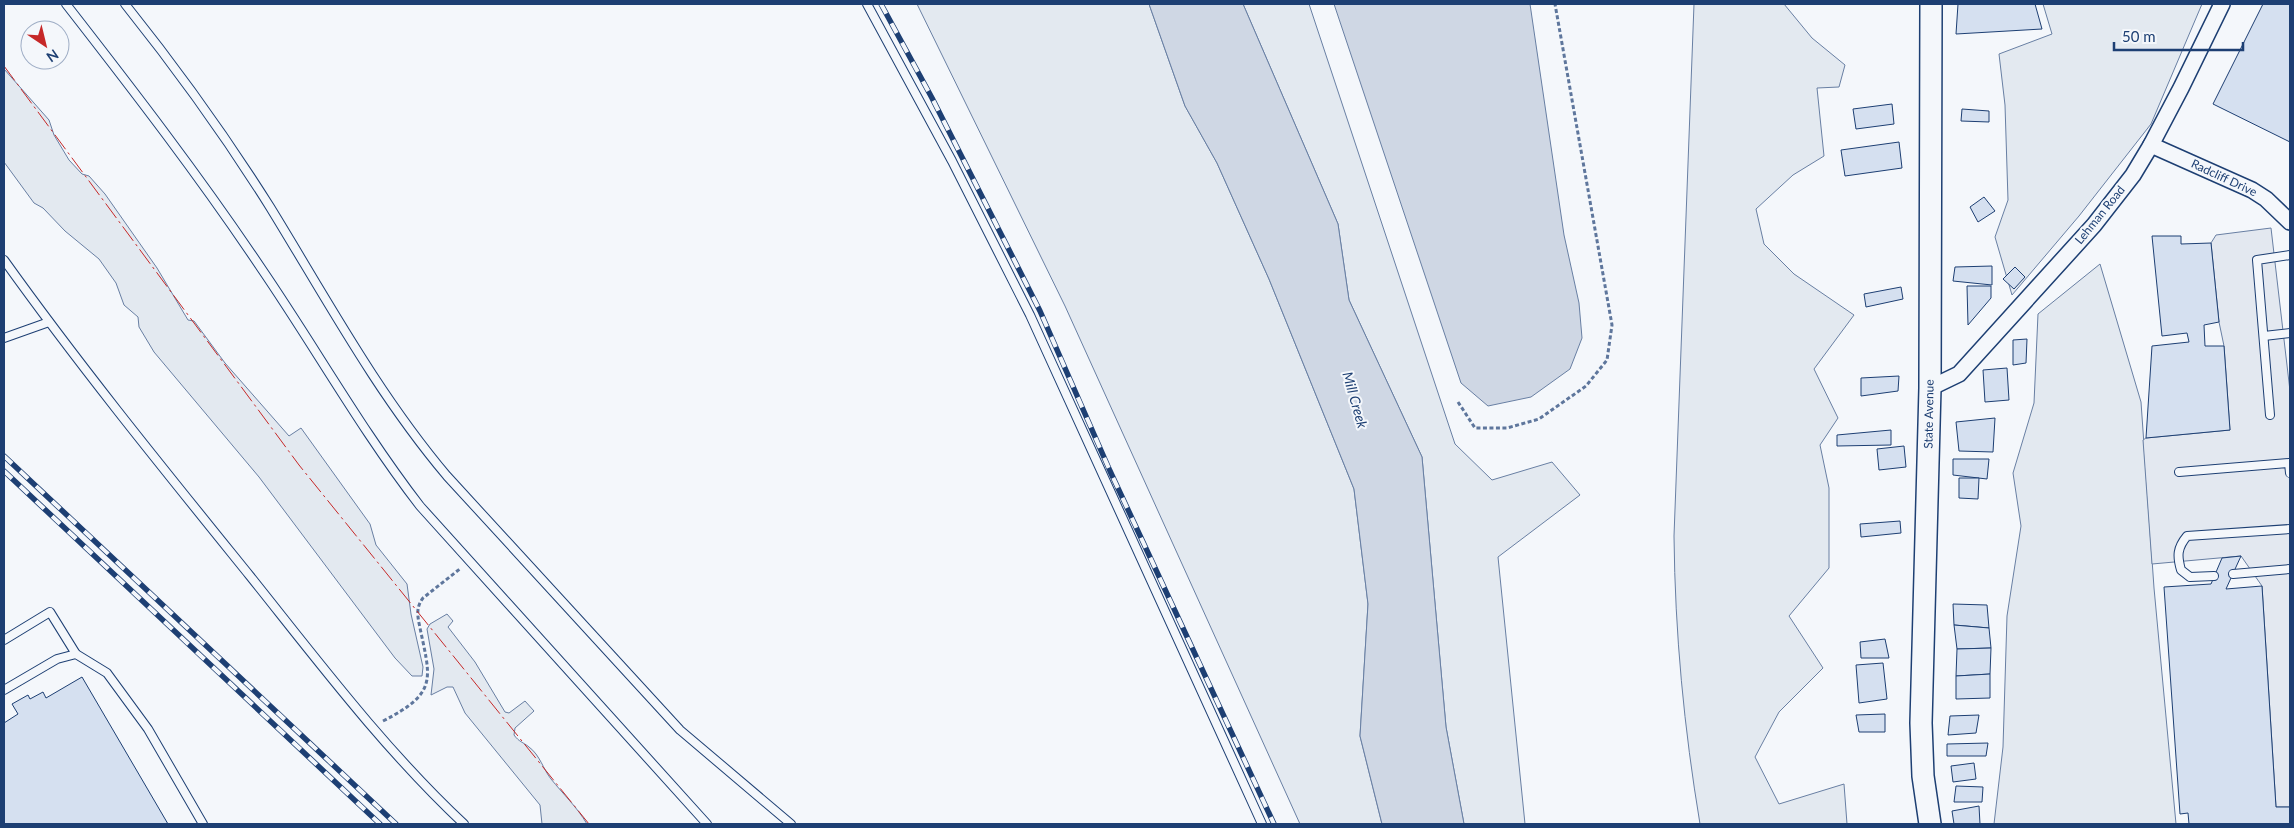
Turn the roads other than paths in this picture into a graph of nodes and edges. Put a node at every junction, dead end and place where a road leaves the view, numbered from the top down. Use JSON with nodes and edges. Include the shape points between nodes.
{"nodes":[{"id":1,"x":66,"y":4,"type":"edge"},
{"id":2,"x":125,"y":4,"type":"edge"},
{"id":3,"x":867,"y":4,"type":"edge"},
{"id":4,"x":1931,"y":4,"type":"edge"},
{"id":5,"x":2222,"y":4,"type":"edge"},
{"id":6,"x":2151,"y":145,"type":"junction"},
{"id":7,"x":2290,"y":222,"type":"edge"},
{"id":8,"x":2290,"y":255,"type":"edge"},
{"id":9,"x":4,"y":260,"type":"edge"},
{"id":10,"x":49,"y":322,"type":"junction"},
{"id":11,"x":2290,"y":333,"type":"edge"},
{"id":12,"x":2264,"y":336,"type":"junction"},
{"id":13,"x":4,"y":338,"type":"edge"},
{"id":14,"x":1930,"y":388,"type":"junction"},
{"id":15,"x":2270,"y":415,"type":"dead end"},
{"id":16,"x":2179,"y":472,"type":"dead end"},
{"id":17,"x":2290,"y":473,"type":"edge"},
{"id":18,"x":2290,"y":529,"type":"edge"},
{"id":19,"x":2290,"y":568,"type":"edge"},
{"id":20,"x":2233,"y":574,"type":"dead end"},
{"id":21,"x":2214,"y":576,"type":"dead end"},
{"id":22,"x":4,"y":640,"type":"edge"},
{"id":23,"x":76,"y":654,"type":"junction"},
{"id":24,"x":4,"y":690,"type":"edge"},
{"id":25,"x":203,"y":824,"type":"edge"},
{"id":26,"x":464,"y":824,"type":"edge"},
{"id":27,"x":707,"y":824,"type":"edge"},
{"id":28,"x":791,"y":824,"type":"edge"},
{"id":29,"x":1262,"y":824,"type":"edge"},
{"id":30,"x":1930,"y":824,"type":"edge"}],
"edges":[{"from":1,"to":27,"type":"lane","via":[[224,215],[405,488],[468,562]]},
{"from":2,"to":28,"type":"lane","via":[[241,163],[364,361],[420,444],[680,730]]},
{"from":3,"to":29,"type":"lane","via":[[1030,315]]},
{"from":4,"to":14,"type":"main road","name":"State Avenue"},
{"from":5,"to":6,"type":"street","name":"Lehman Road"},
{"from":6,"to":7,"type":"street","name":"Radcliff Drive","via":[[2252,190]]},
{"from":6,"to":14,"type":"street","name":"Lehman Road","via":[[2133,175],[2094,225],[1959,374]]},
{"from":8,"to":12,"type":"lane","via":[[2257,260]]},
{"from":9,"to":10,"type":"lane"},
{"from":10,"to":13,"type":"lane"},
{"from":10,"to":26,"type":"lane","via":[[132,431],[372,727]]},
{"from":11,"to":12,"type":"lane"},
{"from":12,"to":15,"type":"lane"},
{"from":14,"to":30,"type":"main road","name":"State Avenue","via":[[1921,723],[1923,776]]},
{"from":16,"to":17,"type":"lane","via":[[2290,463]]},
{"from":18,"to":21,"type":"lane","via":[[2187,536],[2180,545],[2178,556],[2181,570],[2190,577]]},
{"from":19,"to":20,"type":"lane"},
{"from":22,"to":23,"type":"lane","via":[[50,612]]},
{"from":23,"to":24,"type":"lane","via":[[57,659]]},
{"from":23,"to":25,"type":"lane","via":[[107,673],[148,729]]}]}
